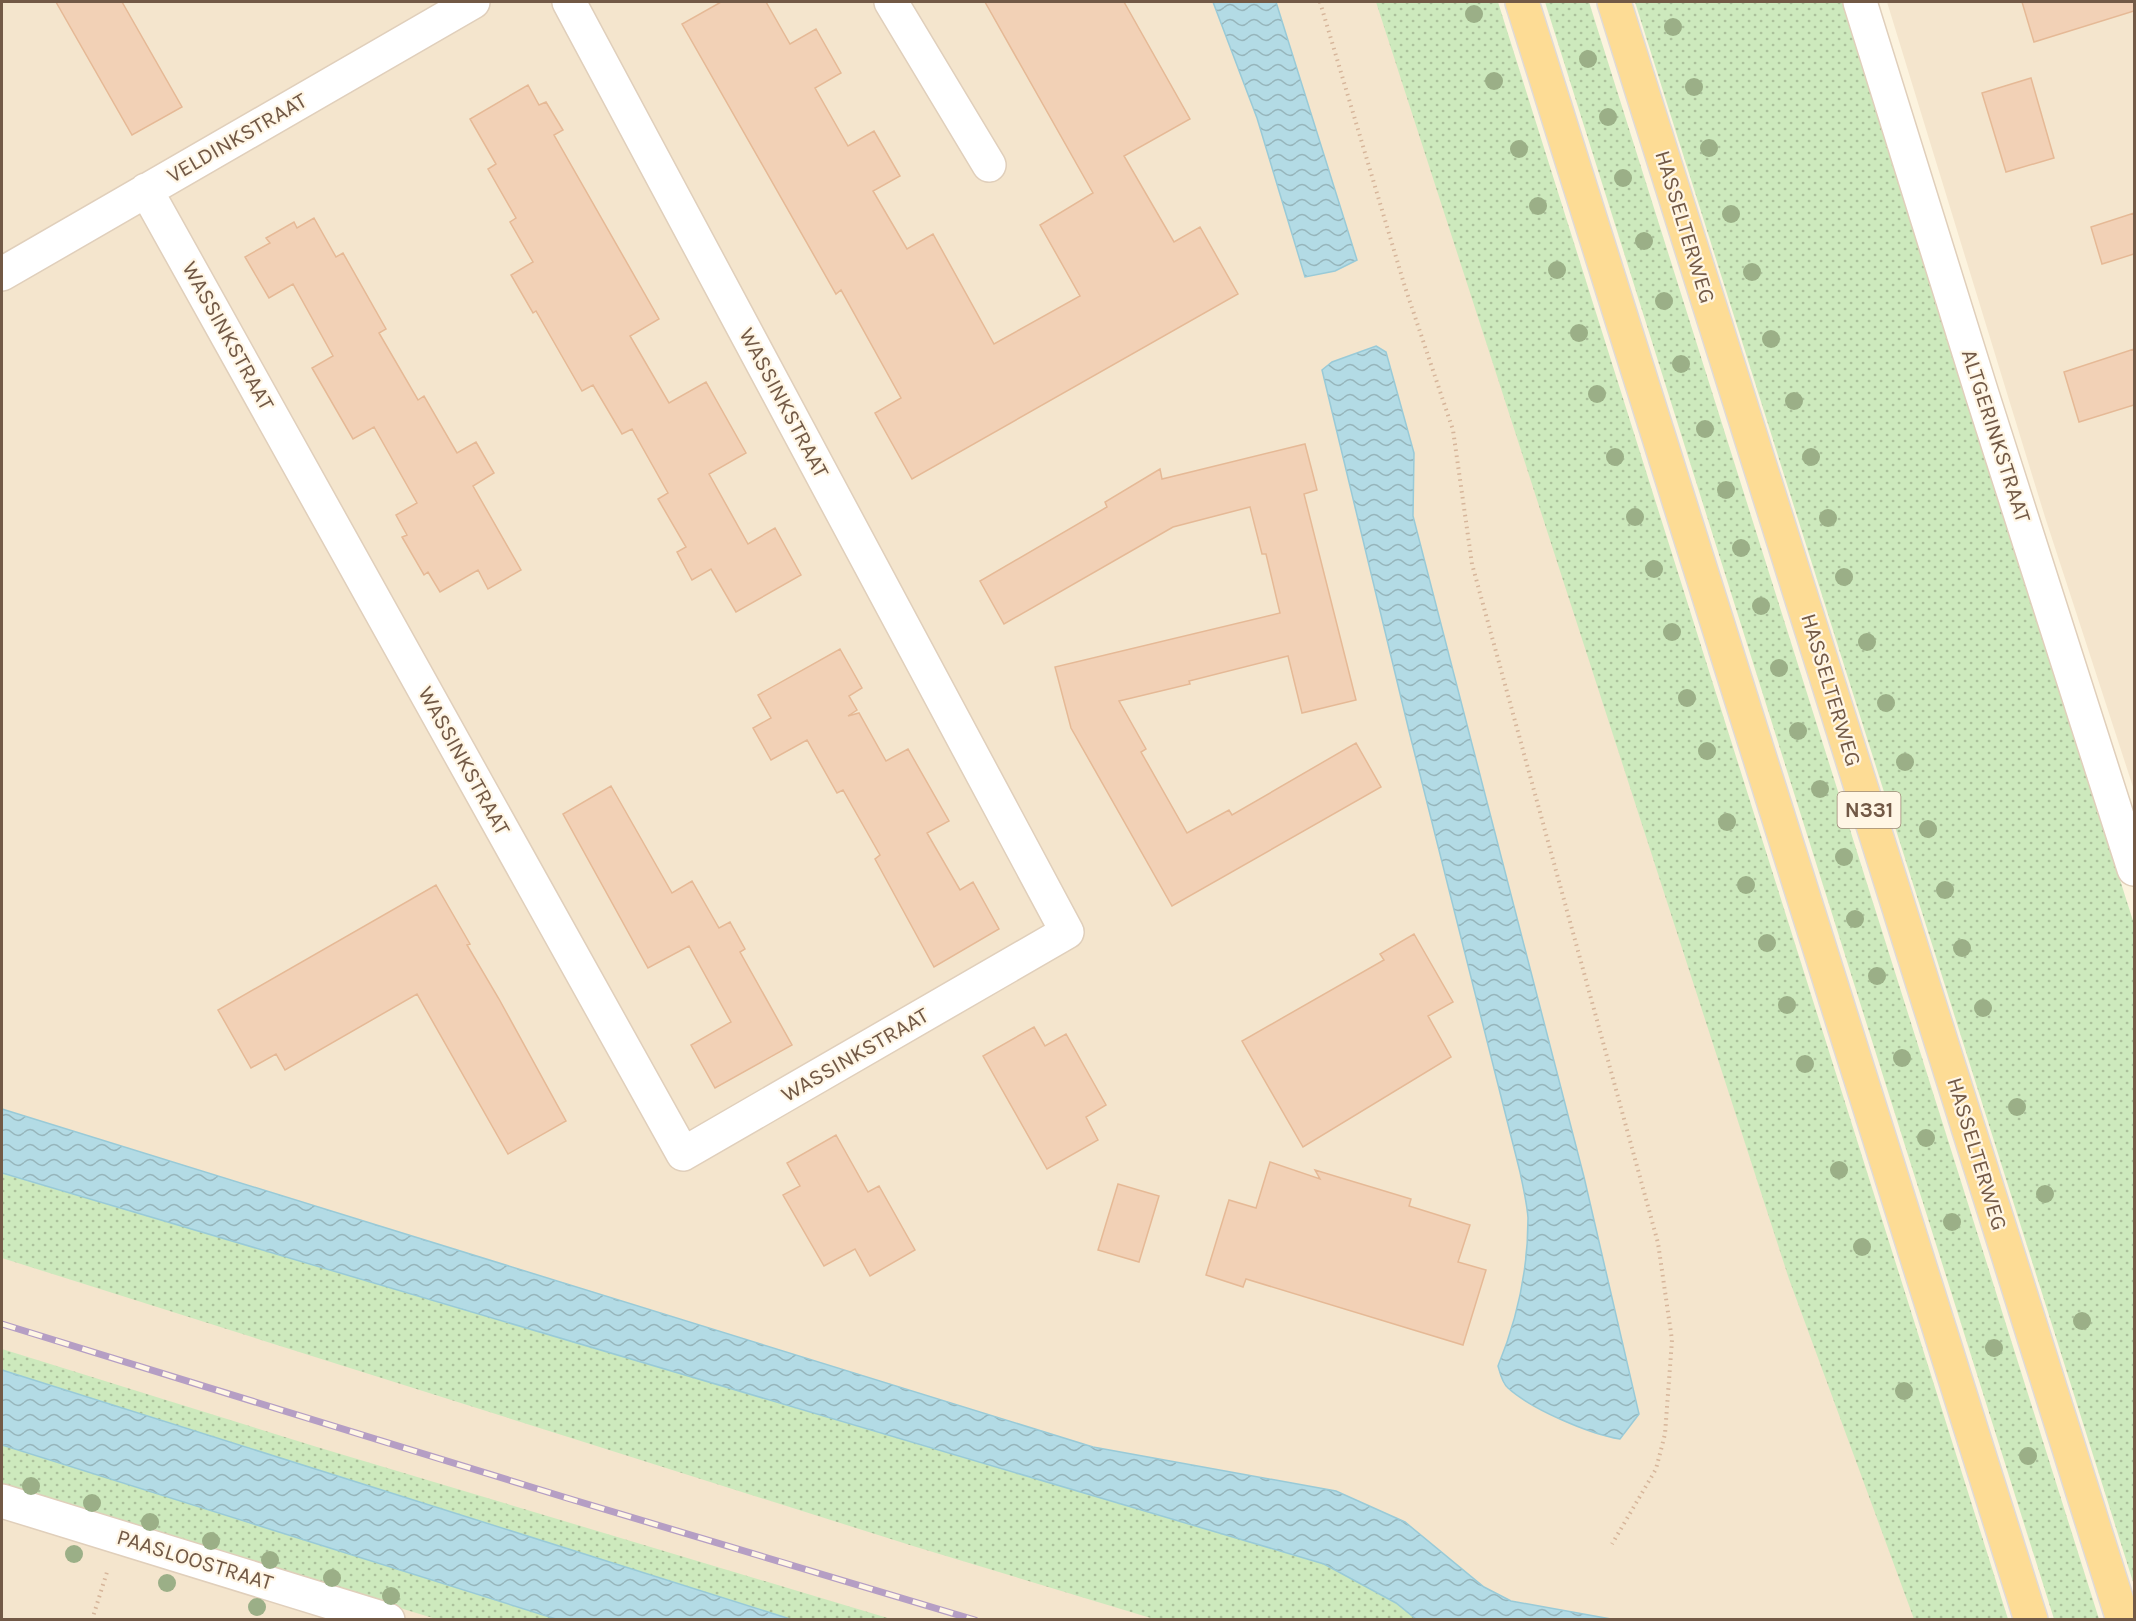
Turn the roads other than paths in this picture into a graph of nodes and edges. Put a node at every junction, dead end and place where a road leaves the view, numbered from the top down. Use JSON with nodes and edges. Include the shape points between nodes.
{"nodes":[{"id":1,"x":473,"y":2,"type":"edge"},
{"id":2,"x":569,"y":2,"type":"edge"},
{"id":3,"x":891,"y":2,"type":"edge"},
{"id":4,"x":1522,"y":2,"type":"edge"},
{"id":5,"x":1614,"y":2,"type":"edge"},
{"id":6,"x":1860,"y":2,"type":"edge"},
{"id":7,"x":989,"y":165,"type":"dead end"},
{"id":8,"x":146,"y":190,"type":"junction"},
{"id":9,"x":2,"y":274,"type":"edge"},
{"id":10,"x":2134,"y":869,"type":"edge"},
{"id":11,"x":2,"y":1501,"type":"edge"},
{"id":12,"x":388,"y":1620,"type":"edge"},
{"id":13,"x":2031,"y":1620,"type":"edge"},
{"id":14,"x":2123,"y":1620,"type":"edge"}],
"edges":[{"from":1,"to":8,"type":"street","name":"VELDINKSTRAAT"},
{"from":2,"to":8,"type":"street","name":"WASSINKSTRAAT","via":[[1067,932],[683,1154]]},
{"from":3,"to":7,"type":"street"},
{"from":4,"to":13,"type":"main road"},
{"from":5,"to":14,"type":"main road","name":"HASSELTERWEG","number":"N331"},
{"from":6,"to":10,"type":"street","name":"ALTGERINKSTRAAT"},
{"from":8,"to":9,"type":"street","name":"VELDINKSTRAAT"},
{"from":11,"to":12,"type":"street","name":"PAASLOOSTRAAT"}]}
